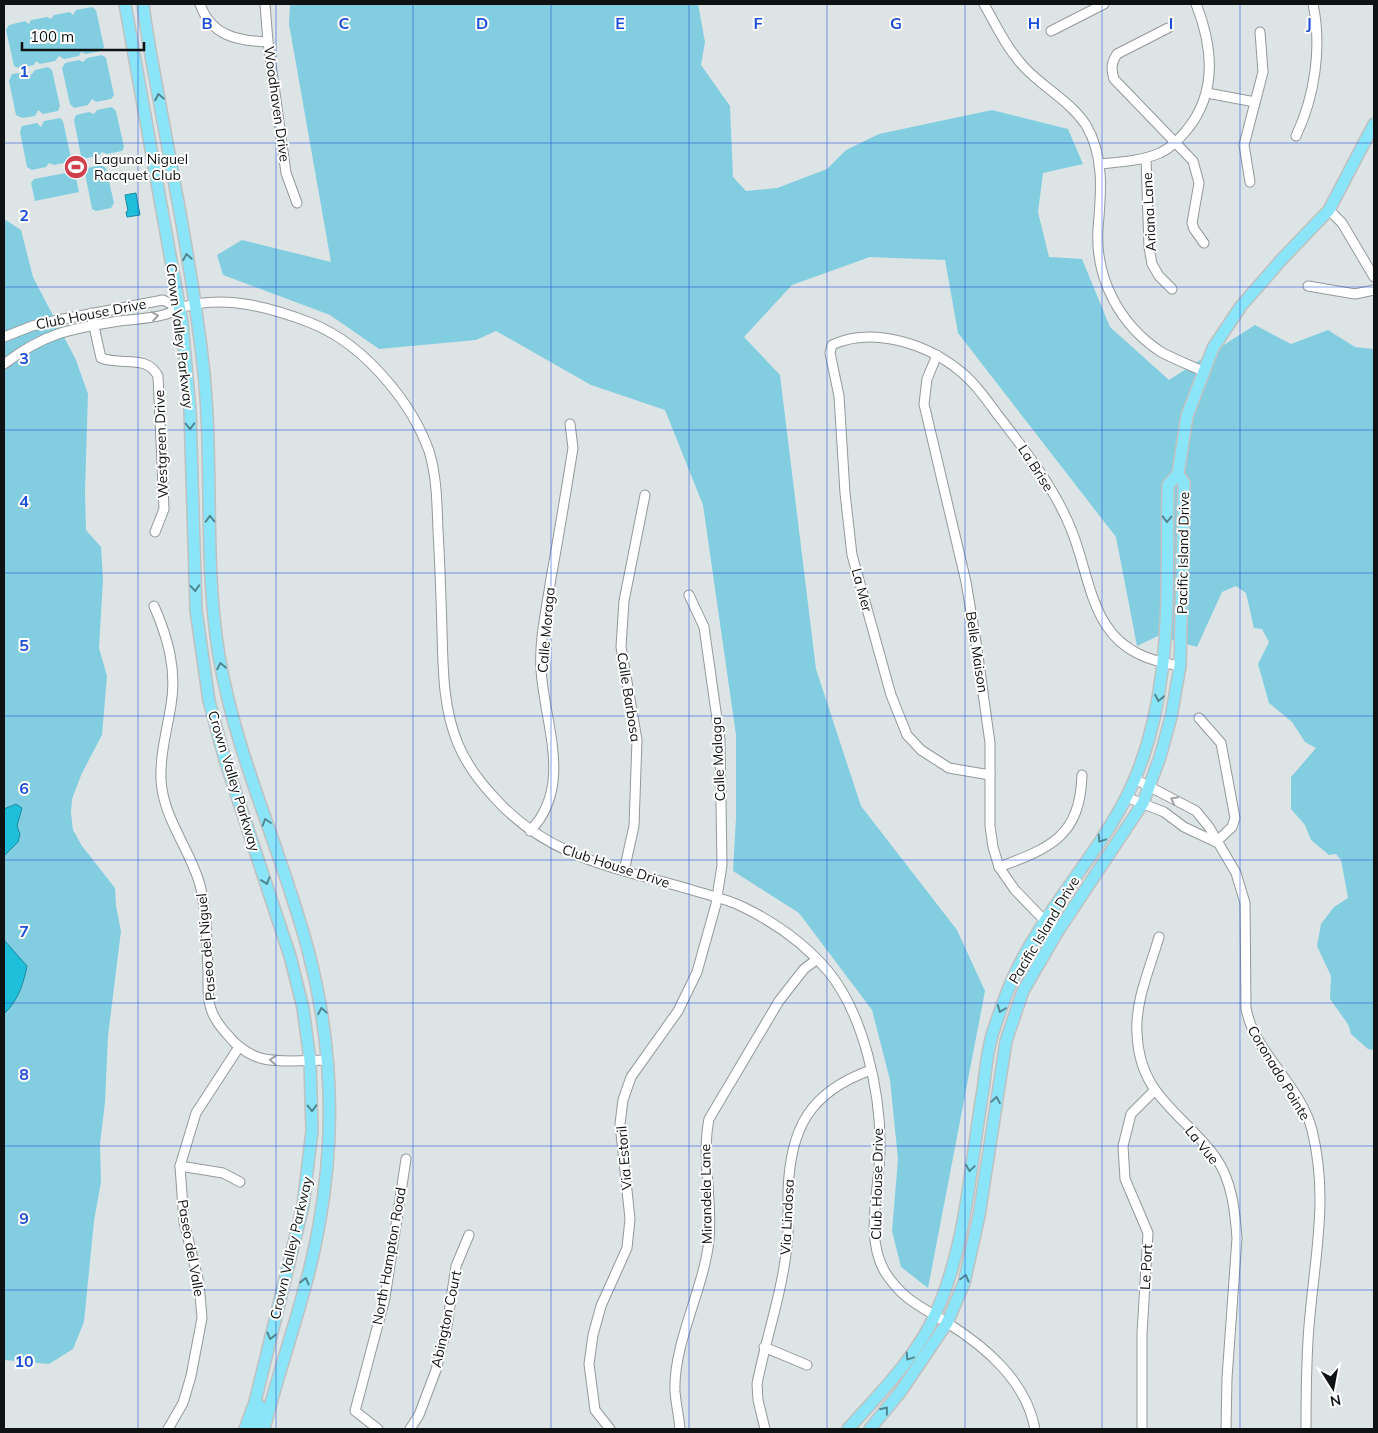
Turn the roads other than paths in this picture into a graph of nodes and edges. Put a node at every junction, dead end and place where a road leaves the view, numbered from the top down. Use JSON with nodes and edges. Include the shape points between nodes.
{"nodes":[{"id":1,"x":125,"y":4,"type":"edge"},
{"id":2,"x":143,"y":4,"type":"edge"},
{"id":3,"x":200,"y":4,"type":"edge"},
{"id":4,"x":265,"y":4,"type":"edge"},
{"id":5,"x":984,"y":4,"type":"edge"},
{"id":6,"x":1104,"y":4,"type":"edge"},
{"id":7,"x":1196,"y":4,"type":"edge"},
{"id":8,"x":1313,"y":4,"type":"edge"},
{"id":9,"x":1168,"y":28,"type":"dead end"},
{"id":10,"x":1051,"y":32,"type":"dead end"},
{"id":11,"x":1260,"y":32,"type":"dead end"},
{"id":12,"x":268,"y":42,"type":"junction"},
{"id":13,"x":1207,"y":93,"type":"junction"},
{"id":14,"x":1256,"y":102,"type":"junction"},
{"id":15,"x":1374,"y":124,"type":"edge"},
{"id":16,"x":1296,"y":136,"type":"dead end"},
{"id":17,"x":1175,"y":144,"type":"junction"},
{"id":18,"x":1146,"y":158,"type":"junction"},
{"id":19,"x":1100,"y":164,"type":"junction"},
{"id":20,"x":1250,"y":182,"type":"dead end"},
{"id":21,"x":297,"y":203,"type":"dead end"},
{"id":22,"x":1329,"y":210,"type":"junction"},
{"id":23,"x":1204,"y":243,"type":"dead end"},
{"id":24,"x":1374,"y":277,"type":"edge"},
{"id":25,"x":1308,"y":286,"type":"dead end"},
{"id":26,"x":1172,"y":289,"type":"dead end"},
{"id":27,"x":1374,"y":290,"type":"edge"},
{"id":28,"x":195,"y":305,"type":"junction"},
{"id":29,"x":179,"y":308,"type":"junction"},
{"id":30,"x":91,"y":313,"type":"junction"},
{"id":31,"x":94,"y":325,"type":"junction"},
{"id":32,"x":4,"y":337,"type":"edge"},
{"id":33,"x":832,"y":345,"type":"joint"},
{"id":34,"x":937,"y":355,"type":"junction"},
{"id":35,"x":4,"y":364,"type":"edge"},
{"id":36,"x":1203,"y":371,"type":"junction"},
{"id":37,"x":570,"y":424,"type":"dead end"},
{"id":38,"x":1178,"y":474,"type":"junction"},
{"id":39,"x":645,"y":495,"type":"dead end"},
{"id":40,"x":155,"y":532,"type":"dead end"},
{"id":41,"x":689,"y":595,"type":"dead end"},
{"id":42,"x":154,"y":606,"type":"dead end"},
{"id":43,"x":1163,"y":663,"type":"junction"},
{"id":44,"x":1180,"y":666,"type":"junction"},
{"id":45,"x":1199,"y":718,"type":"dead end"},
{"id":46,"x":990,"y":775,"type":"junction"},
{"id":47,"x":1082,"y":775,"type":"dead end"},
{"id":48,"x":1135,"y":779,"type":"junction"},
{"id":49,"x":1149,"y":786,"type":"junction"},
{"id":50,"x":1126,"y":797,"type":"junction"},
{"id":51,"x":1143,"y":803,"type":"junction"},
{"id":52,"x":530,"y":831,"type":"junction"},
{"id":53,"x":1216,"y":842,"type":"junction"},
{"id":54,"x":999,"y":867,"type":"junction"},
{"id":55,"x":624,"y":871,"type":"junction"},
{"id":56,"x":716,"y":897,"type":"junction"},
{"id":57,"x":1046,"y":922,"type":"junction"},
{"id":58,"x":1058,"y":931,"type":"junction"},
{"id":59,"x":1159,"y":937,"type":"dead end"},
{"id":60,"x":816,"y":960,"type":"junction"},
{"id":61,"x":239,"y":1047,"type":"junction"},
{"id":62,"x":310,"y":1060,"type":"junction"},
{"id":63,"x":328,"y":1060,"type":"junction"},
{"id":64,"x":871,"y":1070,"type":"junction"},
{"id":65,"x":1154,"y":1091,"type":"junction"},
{"id":66,"x":406,"y":1159,"type":"dead end"},
{"id":67,"x":180,"y":1166,"type":"junction"},
{"id":68,"x":240,"y":1182,"type":"dead end"},
{"id":69,"x":469,"y":1235,"type":"dead end"},
{"id":70,"x":935,"y":1316,"type":"junction"},
{"id":71,"x":947,"y":1323,"type":"junction"},
{"id":72,"x":764,"y":1347,"type":"junction"},
{"id":73,"x":807,"y":1365,"type":"dead end"},
{"id":74,"x":254,"y":1402,"type":"junction"},
{"id":75,"x":168,"y":1429,"type":"edge"},
{"id":76,"x":246,"y":1429,"type":"edge"},
{"id":77,"x":255,"y":1429,"type":"edge"},
{"id":78,"x":264,"y":1429,"type":"edge"},
{"id":79,"x":378,"y":1429,"type":"edge"},
{"id":80,"x":410,"y":1429,"type":"edge"},
{"id":81,"x":610,"y":1429,"type":"edge"},
{"id":82,"x":680,"y":1429,"type":"edge"},
{"id":83,"x":765,"y":1429,"type":"edge"},
{"id":84,"x":848,"y":1429,"type":"edge"},
{"id":85,"x":870,"y":1429,"type":"edge"},
{"id":86,"x":1035,"y":1429,"type":"edge"},
{"id":87,"x":1142,"y":1429,"type":"edge"},
{"id":88,"x":1226,"y":1429,"type":"edge"},
{"id":89,"x":1306,"y":1429,"type":"edge"}],
"edges":[{"from":1,"to":29,"type":"main road","name":"Crown Valley Parkway"},
{"from":28,"to":2,"type":"main road","name":"Crown Valley Parkway","one_way":true},
{"from":3,"to":12,"type":"street","via":[[211,24],[226,36]]},
{"from":4,"to":12,"type":"street","name":"Woodhaven Drive"},
{"from":5,"to":19,"type":"street","via":[[1025,68],[1072,108],[1086,125]]},
{"from":6,"to":10,"type":"street"},
{"from":7,"to":13,"type":"street","via":[[1203,21],[1210,59]]},
{"from":8,"to":16,"type":"street","via":[[1316,19],[1314,79],[1306,115]]},
{"from":9,"to":17,"type":"street","via":[[1117,54],[1111,70],[1114,79]]},
{"from":11,"to":14,"type":"street","via":[[1263,72]]},
{"from":12,"to":21,"type":"street","name":"Woodhaven Drive","via":[[286,174]]},
{"from":13,"to":14,"type":"street"},
{"from":13,"to":17,"type":"street","via":[[1191,125]]},
{"from":14,"to":20,"type":"street","via":[[1244,145]]},
{"from":15,"to":22,"type":"main road","name":"Pacific Island Drive"},
{"from":17,"to":18,"type":"street"},
{"from":17,"to":23,"type":"street","via":[[1193,161],[1198,174],[1192,223]]},
{"from":18,"to":19,"type":"street"},
{"from":18,"to":26,"type":"street","name":"Ariana Lane","via":[[1151,256],[1159,276]]},
{"from":19,"to":36,"type":"street","via":[[1098,245],[1101,267],[1116,305],[1128,324],[1146,340]]},
{"from":22,"to":24,"type":"street","via":[[1342,222]]},
{"from":22,"to":36,"type":"main road","name":"Pacific Island Drive","via":[[1241,306],[1212,348]]},
{"from":25,"to":27,"type":"street","via":[[1355,294]]},
{"from":28,"to":29,"type":"street","name":"Club House Drive"},
{"from":28,"to":52,"type":"street","name":"Club House Drive","via":[[244,303],[323,328],[358,352],[399,395],[429,452],[437,491],[444,682],[454,732],[459,748],[482,783]]},
{"from":63,"to":28,"type":"main road","name":"Crown Valley Parkway","one_way":true,"via":[[308,947],[235,725],[219,656],[212,585],[206,399]]},
{"from":29,"to":30,"type":"street","name":"Club House Drive","via":[[163,300]]},
{"from":31,"to":29,"type":"street","name":"Club House Drive","one_way":true,"via":[[163,315]]},
{"from":29,"to":62,"type":"main road","name":"Crown Valley Parkway","one_way":true,"via":[[190,410],[193,569],[203,667],[216,730],[297,981],[304,1008]]},
{"from":30,"to":31,"type":"street","name":"Westgreen Drive"},
{"from":30,"to":32,"type":"street","name":"Club House Drive","via":[[32,326]]},
{"from":31,"to":35,"type":"street","name":"Club House Drive","via":[[55,334],[28,345]]},
{"from":31,"to":40,"type":"street","name":"Westgreen Drive","via":[[101,358],[114,363],[144,362],[153,366],[158,376],[164,509]]},
{"from":33,"to":34,"type":"street","name":"La Brise","via":[[842,340],[888,339],[915,345]]},
{"from":33,"to":46,"type":"street","name":"La Mer","via":[[830,354],[839,396],[852,555],[893,702],[907,735],[934,760],[964,772]]},
{"from":34,"to":43,"type":"street","name":"La Brise","via":[[980,391],[1045,480],[1071,527],[1106,625],[1138,655]]},
{"from":34,"to":46,"type":"street","name":"Belle Maison","via":[[927,379],[924,404],[966,582],[989,734]]},
{"from":36,"to":38,"type":"main road","name":"Pacific Island Drive","via":[[1185,422]]},
{"from":37,"to":52,"type":"street","name":"Calle Moraga","via":[[573,448],[546,611],[541,666],[555,765],[554,786],[543,815]]},
{"from":38,"to":43,"type":"main road","name":"Pacific Island Drive","one_way":true,"via":[[1168,485]]},
{"from":38,"to":44,"type":"main road","name":"Pacific Island Drive","via":[[1184,483]]},
{"from":39,"to":55,"type":"street","name":"Calle Barbosa","via":[[624,601],[621,647],[637,740],[634,826]]},
{"from":41,"to":56,"type":"street","name":"Calle Malaga","via":[[704,627],[720,740],[722,865]]},
{"from":42,"to":61,"type":"street","name":"Paseo del Niguel","via":[[169,647],[173,678],[161,763],[164,800],[194,865],[200,887],[212,1015]]},
{"from":43,"to":44,"type":"street","name":"La Brise"},
{"from":43,"to":48,"type":"main road","name":"Pacific Island Drive","one_way":true,"via":[[1150,739]]},
{"from":44,"to":49,"type":"main road","name":"Pacific Island Drive","via":[[1171,717]]},
{"from":45,"to":53,"type":"street","via":[[1221,743],[1234,818],[1232,827]]},
{"from":46,"to":54,"type":"street","name":"Belle Maison","via":[[990,826]]},
{"from":47,"to":54,"type":"street","via":[[1081,796],[1075,816],[1063,834],[1028,856]]},
{"from":48,"to":49,"type":"street","name":"Coronado Pointe"},
{"from":48,"to":50,"type":"main road","name":"Pacific Island Drive"},
{"from":49,"to":51,"type":"main road","name":"Pacific Island Drive"},
{"from":53,"to":49,"type":"street","name":"Coronado Pointe","one_way":true,"via":[[1196,810]]},
{"from":50,"to":51,"type":"street"},
{"from":50,"to":57,"type":"main road","name":"Pacific Island Drive","one_way":true},
{"from":51,"to":53,"type":"street"},
{"from":51,"to":58,"type":"main road","name":"Pacific Island Drive"},
{"from":52,"to":55,"type":"street","name":"Club House Drive","via":[[569,853]]},
{"from":53,"to":89,"type":"street","name":"Coronado Pointe","via":[[1236,873],[1245,904],[1248,1022],[1301,1105],[1311,1127],[1321,1180],[1322,1207],[1310,1318]]},
{"from":54,"to":57,"type":"street","name":"Belle Maison","via":[[1015,890]]},
{"from":55,"to":56,"type":"street","name":"Club House Drive"},
{"from":56,"to":60,"type":"street","name":"Club House Drive","via":[[740,905],[776,924]]},
{"from":56,"to":81,"type":"street","name":"Via Estoril","via":[[697,972],[678,1011],[631,1077],[623,1100],[620,1124],[630,1219],[627,1248],[601,1306],[589,1364],[595,1410]]},
{"from":57,"to":58,"type":"street","name":"Belle Maison"},
{"from":57,"to":70,"type":"main road","name":"Pacific Island Drive","one_way":true,"via":[[1014,975],[992,1032],[958,1251]]},
{"from":71,"to":58,"type":"main road","name":"Pacific Island Drive","one_way":true,"via":[[964,1283],[978,1225],[1006,1041],[1023,991]]},
{"from":59,"to":65,"type":"street","name":"La Vue","via":[[1137,1015],[1143,1071]]},
{"from":60,"to":64,"type":"street","name":"Club House Drive","via":[[830,973],[857,1022]]},
{"from":60,"to":82,"type":"street","name":"Mirandela Lane","via":[[804,969],[779,1001],[709,1119],[705,1138],[709,1238],[707,1259],[678,1360],[675,1391]]},
{"from":62,"to":61,"type":"street","name":"Paseo del Niguel","one_way":true,"via":[[263,1059]]},
{"from":61,"to":67,"type":"street","name":"Paseo del Valle","via":[[196,1113]]},
{"from":62,"to":63,"type":"street","name":"Paseo del Niguel"},
{"from":62,"to":74,"type":"main road","name":"Crown Valley Parkway","one_way":true,"via":[[312,1131],[304,1196]]},
{"from":78,"to":63,"type":"main road","name":"Crown Valley Parkway","one_way":true,"via":[[319,1227],[328,1170]]},
{"from":64,"to":70,"type":"street","name":"Club House Drive","via":[[880,1146],[877,1254],[899,1292],[912,1304]]},
{"from":64,"to":72,"type":"street","name":"Via Lindosa","via":[[852,1077],[825,1096],[811,1110],[794,1140],[788,1190],[787,1245]]},
{"from":65,"to":87,"type":"street","name":"Le Port","via":[[1131,1114],[1123,1146],[1125,1179],[1148,1233],[1142,1334]]},
{"from":65,"to":88,"type":"street","name":"La Vue","via":[[1217,1159],[1233,1199],[1237,1238]]},
{"from":66,"to":79,"type":"street","name":"North Hampton Road","via":[[385,1298],[355,1411]]},
{"from":67,"to":68,"type":"street","via":[[223,1173]]},
{"from":67,"to":75,"type":"street","name":"Paseo del Valle","via":[[184,1222],[199,1284],[202,1318],[192,1376],[183,1403]]},
{"from":69,"to":80,"type":"street","name":"Abington Court","via":[[456,1266],[436,1370],[419,1415]]},
{"from":70,"to":71,"type":"street","name":"Club House Drive"},
{"from":70,"to":84,"type":"main road","name":"Pacific Island Drive","one_way":true,"via":[[908,1361]]},
{"from":85,"to":71,"type":"main road","name":"Pacific Island Drive","one_way":true},
{"from":71,"to":86,"type":"street","name":"Club House Drive","via":[[981,1346],[1008,1374],[1019,1388]]},
{"from":72,"to":73,"type":"street"},
{"from":72,"to":83,"type":"street","name":"Via Lindosa","via":[[758,1400]]},
{"from":74,"to":76,"type":"main road","name":"Crown Valley Parkway"},
{"from":74,"to":77,"type":"main road","via":[[260,1406]]}]}
